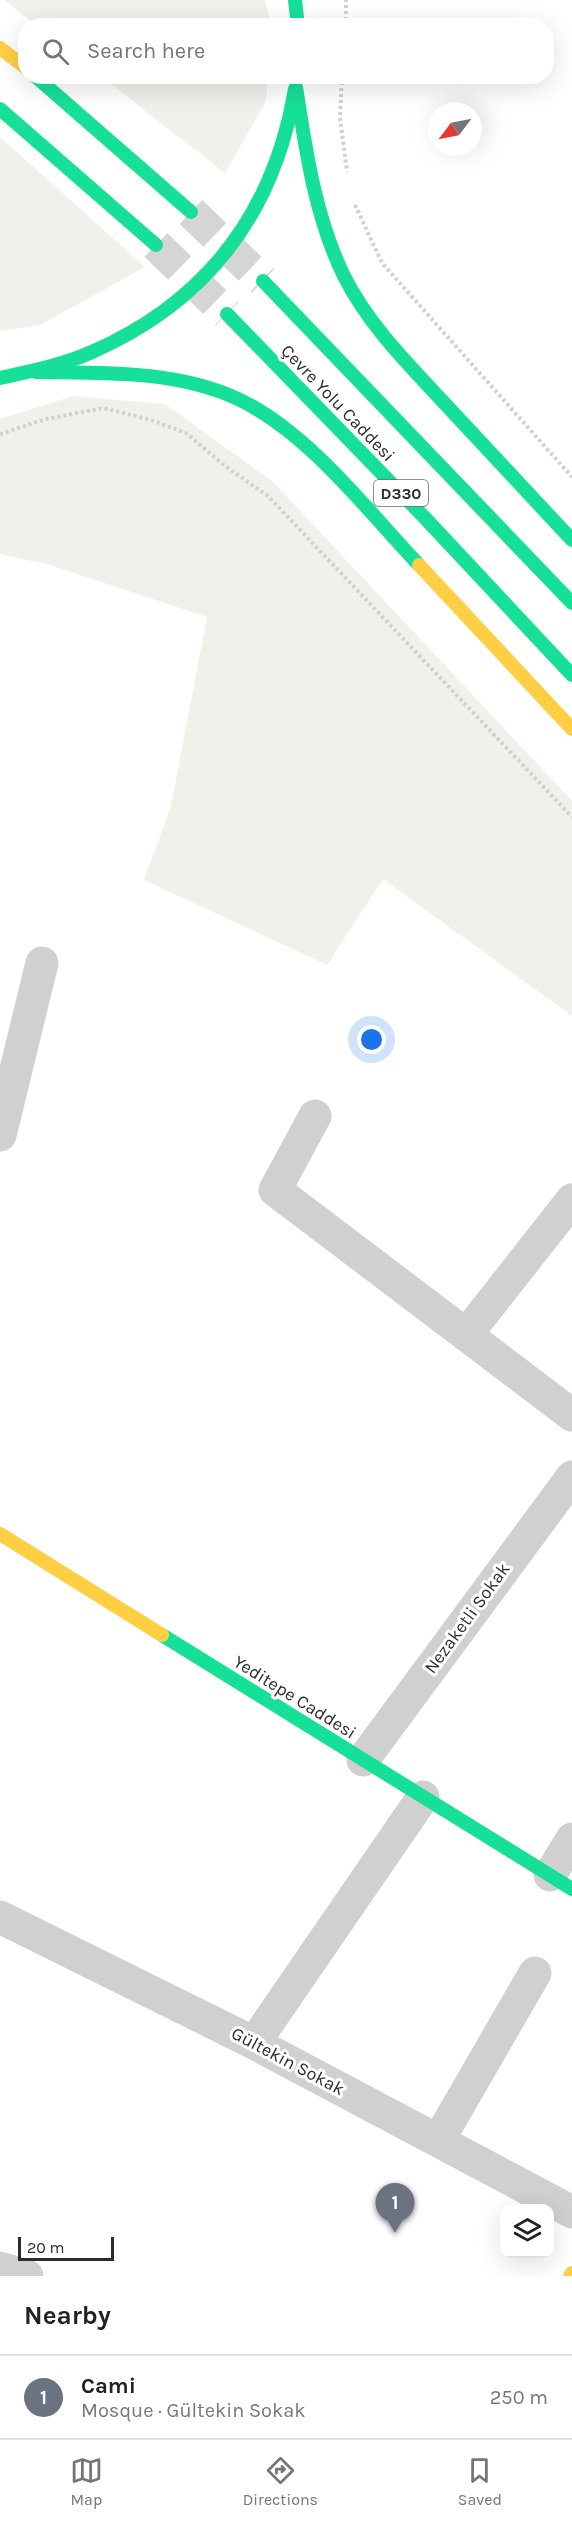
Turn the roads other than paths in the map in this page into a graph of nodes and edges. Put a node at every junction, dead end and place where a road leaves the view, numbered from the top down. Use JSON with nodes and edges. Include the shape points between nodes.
{"nodes":[{"id":1,"x":295,"y":0,"type":"edge"},
{"id":2,"x":297,"y":18,"type":"edge"},
{"id":3,"x":0,"y":48,"type":"edge"},
{"id":4,"x":18,"y":63,"type":"edge"},
{"id":5,"x":44,"y":84,"type":"edge"},
{"id":6,"x":296,"y":84,"type":"edge"},
{"id":7,"x":296,"y":84,"type":"edge"},
{"id":8,"x":0,"y":110,"type":"edge"},
{"id":9,"x":191,"y":212,"type":"tunnel mouth"},
{"id":10,"x":156,"y":245,"type":"tunnel mouth"},
{"id":11,"x":263,"y":281,"type":"tunnel mouth"},
{"id":12,"x":227,"y":314,"type":"tunnel mouth"},
{"id":13,"x":36,"y":372,"type":"junction"},
{"id":14,"x":0,"y":378,"type":"edge"},
{"id":15,"x":572,"y":540,"type":"edge"},
{"id":16,"x":572,"y":603,"type":"edge"},
{"id":17,"x":572,"y":675,"type":"edge"},
{"id":18,"x":572,"y":729,"type":"edge"},
{"id":19,"x":42,"y":963,"type":"dead end"},
{"id":20,"x":315,"y":1116,"type":"dead end"},
{"id":21,"x":0,"y":1135,"type":"edge"},
{"id":22,"x":572,"y":1200,"type":"edge"},
{"id":23,"x":466,"y":1335,"type":"junction"},
{"id":24,"x":572,"y":1415,"type":"edge"},
{"id":25,"x":572,"y":1477,"type":"edge"},
{"id":26,"x":0,"y":1534,"type":"edge"},
{"id":27,"x":363,"y":1760,"type":"junction"},
{"id":28,"x":423,"y":1797,"type":"junction"},
{"id":29,"x":572,"y":1839,"type":"edge"},
{"id":30,"x":561,"y":1882,"type":"edge"},
{"id":31,"x":0,"y":1917,"type":"edge"},
{"id":32,"x":535,"y":1973,"type":"dead end"},
{"id":33,"x":254,"y":2043,"type":"junction"},
{"id":34,"x":438,"y":2141,"type":"junction"},
{"id":35,"x":572,"y":2212,"type":"edge"},
{"id":36,"x":0,"y":2268,"type":"edge"},
{"id":37,"x":27,"y":2276,"type":"edge"}],
"edges":[{"from":1,"to":2,"type":"main road"},
{"from":3,"to":4,"type":"main road"},
{"from":5,"to":9,"type":"main road"},
{"from":6,"to":13,"type":"main road","via":[[289,124],[264,194],[210,271],[170,309],[140,330],[107,348]]},
{"from":7,"to":15,"type":"main road","via":[[306,152],[327,235],[343,275],[366,314],[421,379]]},
{"from":8,"to":10,"type":"main road"},
{"from":11,"to":16,"type":"main road","name":"Çevre Yolu Caddesi","number":"D330"},
{"from":12,"to":17,"type":"main road","name":"Çevre Yolu Caddesi","number":"D330"},
{"from":13,"to":14,"type":"main road"},
{"from":13,"to":18,"type":"main road","via":[[128,373],[177,380],[221,392],[264,412],[336,477]]},
{"from":19,"to":21,"type":"street"},
{"from":20,"to":23,"type":"street","via":[[275,1190]]},
{"from":22,"to":23,"type":"street"},
{"from":23,"to":24,"type":"street"},
{"from":25,"to":27,"type":"street","name":"Nezaketli Sokak"},
{"from":26,"to":27,"type":"main road","name":"Yeditepe Caddesi"},
{"from":27,"to":28,"type":"main road","name":"Yeditepe Caddesi"},
{"from":28,"to":30,"type":"main road","name":"Yeditepe Caddesi"},
{"from":28,"to":33,"type":"street"},
{"from":29,"to":30,"type":"street"},
{"from":31,"to":33,"type":"street","name":"Gültekin Sokak"},
{"from":32,"to":34,"type":"street"},
{"from":33,"to":34,"type":"street","name":"Gültekin Sokak"},
{"from":34,"to":35,"type":"street","name":"Gültekin Sokak"},
{"from":36,"to":37,"type":"street"}]}
